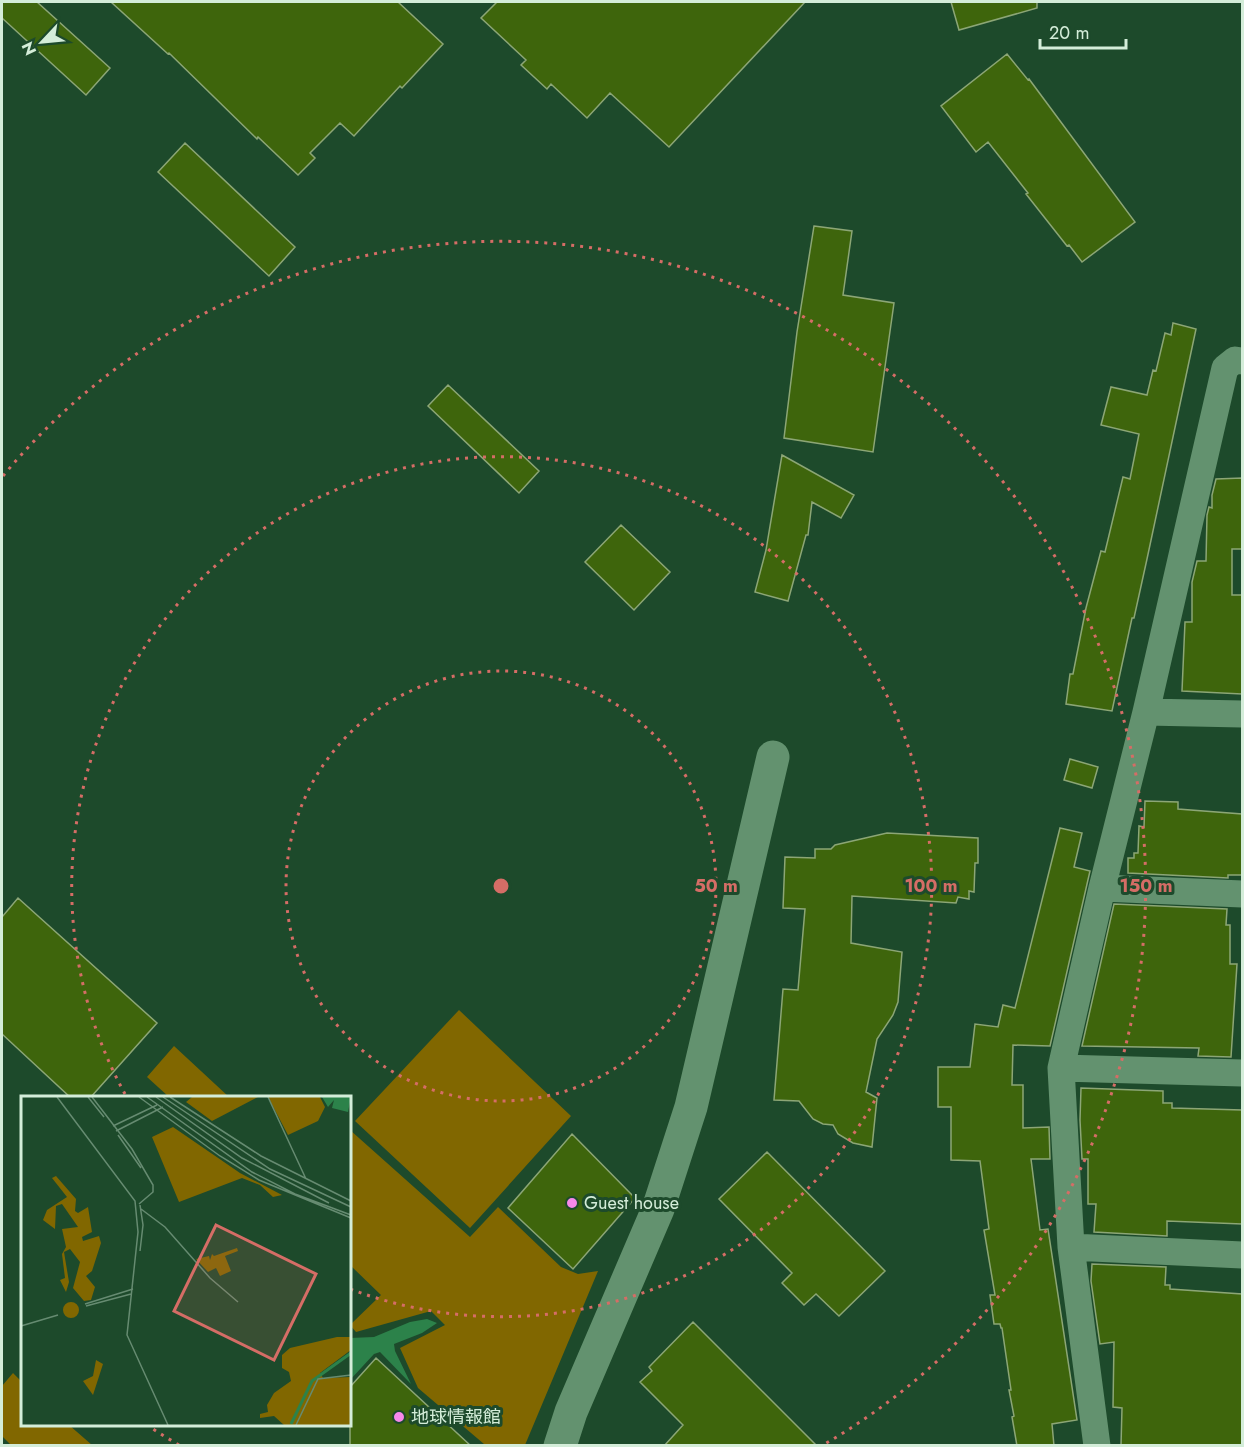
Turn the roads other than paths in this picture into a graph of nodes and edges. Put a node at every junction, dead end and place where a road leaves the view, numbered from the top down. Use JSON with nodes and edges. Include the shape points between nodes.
{"nodes":[{"id":1,"x":1242,"y":361,"type":"edge"},
{"id":2,"x":1146,"y":712,"type":"junction"},
{"id":3,"x":1242,"y":714,"type":"edge"},
{"id":4,"x":772,"y":757,"type":"dead end"},
{"id":5,"x":1102,"y":888,"type":"junction"},
{"id":6,"x":1242,"y":894,"type":"edge"},
{"id":7,"x":1061,"y":1068,"type":"junction"},
{"id":8,"x":1242,"y":1073,"type":"edge"},
{"id":9,"x":1071,"y":1247,"type":"junction"},
{"id":10,"x":1242,"y":1255,"type":"edge"},
{"id":11,"x":560,"y":1446,"type":"edge"},
{"id":12,"x":1097,"y":1446,"type":"edge"}],
"edges":[{"from":1,"to":2,"type":"street","via":[[1235,360],[1225,368]]},
{"from":2,"to":3,"type":"street"},
{"from":2,"to":5,"type":"street"},
{"from":4,"to":11,"type":"street","via":[[691,1107],[658,1209]]},
{"from":5,"to":6,"type":"street"},
{"from":5,"to":7,"type":"street"},
{"from":7,"to":8,"type":"street"},
{"from":7,"to":9,"type":"street"},
{"from":9,"to":10,"type":"street"},
{"from":9,"to":12,"type":"street"}]}
